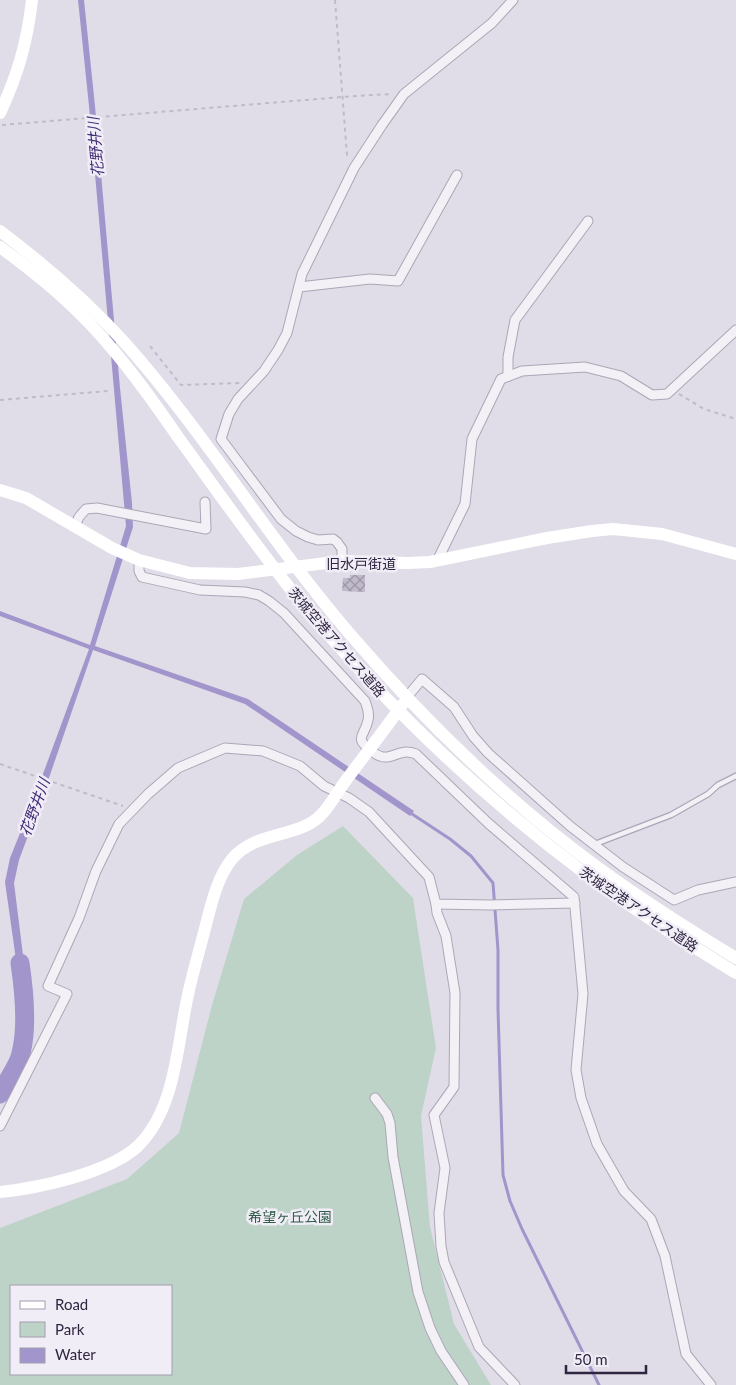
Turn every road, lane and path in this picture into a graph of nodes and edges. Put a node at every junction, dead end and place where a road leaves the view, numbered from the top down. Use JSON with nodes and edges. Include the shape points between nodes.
{"nodes":[{"id":1,"x":32,"y":0,"type":"edge"},
{"id":2,"x":334,"y":0,"type":"edge"},
{"id":3,"x":513,"y":0,"type":"edge"},
{"id":4,"x":404,"y":94,"type":"junction"},
{"id":5,"x":342,"y":97,"type":"junction"},
{"id":6,"x":0,"y":113,"type":"edge"},
{"id":7,"x":0,"y":125,"type":"edge"},
{"id":8,"x":354,"y":168,"type":"junction"},
{"id":9,"x":457,"y":175,"type":"dead end"},
{"id":10,"x":588,"y":221,"type":"dead end"},
{"id":11,"x":0,"y":232,"type":"edge"},
{"id":12,"x":0,"y":247,"type":"edge"},
{"id":13,"x":299,"y":287,"type":"junction"},
{"id":14,"x":736,"y":330,"type":"edge"},
{"id":15,"x":150,"y":346,"type":"dead end"},
{"id":16,"x":508,"y":376,"type":"junction"},
{"id":17,"x":253,"y":383,"type":"junction"},
{"id":18,"x":671,"y":390,"type":"junction"},
{"id":19,"x":108,"y":391,"type":"dead end"},
{"id":20,"x":0,"y":400,"type":"edge"},
{"id":21,"x":736,"y":419,"type":"edge"},
{"id":22,"x":0,"y":490,"type":"edge"},
{"id":23,"x":205,"y":502,"type":"dead end"},
{"id":24,"x":76,"y":526,"type":"junction"},
{"id":25,"x":736,"y":554,"type":"edge"},
{"id":26,"x":134,"y":558,"type":"junction"},
{"id":27,"x":342,"y":561,"type":"junction"},
{"id":28,"x":437,"y":561,"type":"junction"},
{"id":29,"x":294,"y":566,"type":"junction"},
{"id":30,"x":276,"y":570,"type":"junction"},
{"id":31,"x":407,"y":697,"type":"junction"},
{"id":32,"x":398,"y":712,"type":"junction"},
{"id":33,"x":368,"y":749,"type":"junction"},
{"id":34,"x":0,"y":764,"type":"edge"},
{"id":35,"x":736,"y":776,"type":"edge"},
{"id":36,"x":336,"y":793,"type":"junction"},
{"id":37,"x":133,"y":810,"type":"junction"},
{"id":38,"x":594,"y":845,"type":"junction"},
{"id":39,"x":736,"y":882,"type":"edge"},
{"id":40,"x":575,"y":903,"type":"junction"},
{"id":41,"x":436,"y":904,"type":"junction"},
{"id":42,"x":736,"y":958,"type":"edge"},
{"id":43,"x":736,"y":973,"type":"edge"},
{"id":44,"x":375,"y":1098,"type":"dead end"},
{"id":45,"x":0,"y":1126,"type":"edge"},
{"id":46,"x":0,"y":1192,"type":"edge"},
{"id":47,"x":464,"y":1385,"type":"edge"},
{"id":48,"x":515,"y":1385,"type":"edge"},
{"id":49,"x":711,"y":1385,"type":"edge"}],
"edges":[{"from":1,"to":6,"type":"main road","via":[[21,63]]},
{"from":2,"to":5,"type":"path"},
{"from":3,"to":4,"type":"street","via":[[492,23]]},
{"from":4,"to":5,"type":"path"},
{"from":4,"to":8,"type":"street"},
{"from":5,"to":7,"type":"path"},
{"from":5,"to":8,"type":"path","via":[[347,155]]},
{"from":8,"to":13,"type":"street","via":[[302,274]]},
{"from":9,"to":13,"type":"street","via":[[398,281],[370,279]]},
{"from":10,"to":16,"type":"street","via":[[515,320]]},
{"from":11,"to":29,"type":"main road","name":"茨城空港アクセス道路","via":[[54,273],[124,343],[200,438]]},
{"from":12,"to":30,"type":"main road","name":"茨城空港アクセス道路","via":[[74,308],[126,365]]},
{"from":13,"to":17,"type":"street","via":[[287,332]]},
{"from":14,"to":18,"type":"street"},
{"from":15,"to":17,"type":"path","via":[[181,385]]},
{"from":16,"to":18,"type":"street","via":[[522,371],[585,367],[621,376],[652,395],[667,394]]},
{"from":16,"to":28,"type":"street","via":[[502,379],[472,440],[465,504]]},
{"from":17,"to":27,"type":"street","via":[[229,414],[221,439],[280,519],[308,537],[337,542],[342,549]]},
{"from":18,"to":21,"type":"path","via":[[704,409]]},
{"from":19,"to":20,"type":"path"},
{"from":22,"to":24,"type":"main road","name":"旧水戸街道","via":[[26,498]]},
{"from":23,"to":24,"type":"street","via":[[206,529],[96,508],[86,509]]},
{"from":24,"to":26,"type":"main road","name":"旧水戸街道"},
{"from":25,"to":28,"type":"main road","name":"旧水戸街道","via":[[662,534],[613,529]]},
{"from":26,"to":30,"type":"main road","name":"旧水戸街道","via":[[198,574]]},
{"from":26,"to":33,"type":"street","via":[[142,577],[200,590],[258,595],[284,613],[365,701],[368,722],[360,738]]},
{"from":27,"to":28,"type":"main road","name":"旧水戸街道","via":[[408,564]]},
{"from":27,"to":29,"type":"main road","name":"旧水戸街道"},
{"from":29,"to":30,"type":"main road","name":"旧水戸街道"},
{"from":29,"to":31,"type":"main road","name":"茨城空港アクセス道路"},
{"from":30,"to":32,"type":"main road","name":"茨城空港アクセス道路"},
{"from":31,"to":32,"type":"main road"},
{"from":31,"to":38,"type":"street","via":[[422,679],[430,685],[454,707],[472,736],[488,753]]},
{"from":31,"to":42,"type":"main road","name":"茨城空港アクセス道路","via":[[528,812],[669,917]]},
{"from":32,"to":33,"type":"main road"},
{"from":32,"to":43,"type":"main road","name":"茨城空港アクセス道路","via":[[464,774],[588,876]]},
{"from":33,"to":36,"type":"main road"},
{"from":33,"to":40,"type":"street","via":[[382,758],[403,752],[416,754],[488,823],[574,897]]},
{"from":34,"to":37,"type":"path"},
{"from":35,"to":38,"type":"lane","via":[[671,815]]},
{"from":36,"to":37,"type":"street","via":[[300,766],[263,751],[225,748],[178,768]]},
{"from":36,"to":41,"type":"street","via":[[368,812],[429,877]]},
{"from":36,"to":46,"type":"main road","via":[[319,817],[245,847],[222,875],[193,972],[169,1091],[160,1114],[138,1145],[104,1168]]},
{"from":37,"to":45,"type":"street","via":[[119,824],[104,855],[48,986],[67,994]]},
{"from":38,"to":39,"type":"street","via":[[674,900],[698,890]]},
{"from":40,"to":41,"type":"street"},
{"from":40,"to":49,"type":"street","via":[[582,994],[576,1070],[580,1098],[597,1144],[624,1191],[650,1219],[665,1256],[686,1354]]},
{"from":41,"to":48,"type":"street","via":[[446,936],[455,993],[454,1087],[434,1115],[445,1168],[439,1213],[441,1246],[444,1262],[479,1347]]},
{"from":44,"to":47,"type":"street","via":[[390,1123],[393,1157],[418,1292],[441,1351]]}]}
